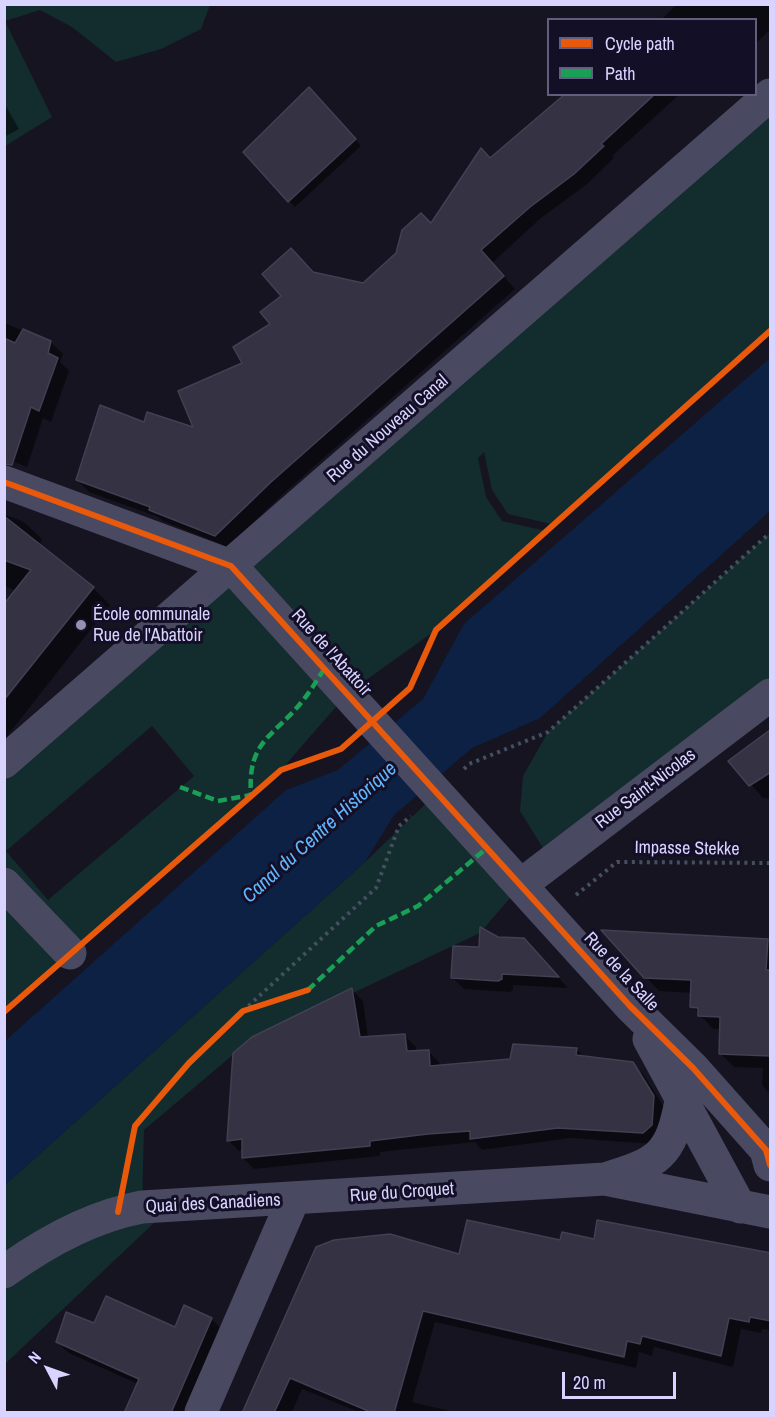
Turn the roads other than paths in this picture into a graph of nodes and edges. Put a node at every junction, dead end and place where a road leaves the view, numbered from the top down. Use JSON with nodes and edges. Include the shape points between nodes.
{"nodes":[{"id":1,"x":771,"y":95,"type":"edge"},
{"id":2,"x":4,"y":483,"type":"edge"},
{"id":3,"x":231,"y":566,"type":"junction"},
{"id":4,"x":771,"y":695,"type":"edge"},
{"id":5,"x":4,"y":762,"type":"edge"},
{"id":6,"x":458,"y":813,"type":"joint"},
{"id":7,"x":522,"y":884,"type":"junction"},
{"id":8,"x":4,"y":885,"type":"edge"},
{"id":9,"x":70,"y":953,"type":"dead end"},
{"id":10,"x":630,"y":1006,"type":"junction"},
{"id":11,"x":681,"y":1101,"type":"junction"},
{"id":12,"x":769,"y":1157,"type":"edge"},
{"id":13,"x":605,"y":1179,"type":"junction"},
{"id":14,"x":771,"y":1189,"type":"edge"},
{"id":15,"x":293,"y":1200,"type":"junction"},
{"id":16,"x":755,"y":1210,"type":"edge"},
{"id":17,"x":4,"y":1272,"type":"edge"},
{"id":18,"x":201,"y":1413,"type":"edge"}],
"edges":[{"from":1,"to":3,"type":"street","name":"Rue du Nouveau Canal"},
{"from":2,"to":3,"type":"street"},
{"from":3,"to":5,"type":"street","name":"Rue du Nouveau Canal"},
{"from":3,"to":6,"type":"street","name":"Rue de l'Abattoir"},
{"from":4,"to":7,"type":"street","name":"Rue Saint-Nicolas"},
{"from":6,"to":7,"type":"street","name":"Rue de la Salle"},
{"from":7,"to":10,"type":"street","name":"Rue de la Salle"},
{"from":8,"to":9,"type":"street"},
{"from":10,"to":11,"type":"street","name":"Rue de la Salle"},
{"from":10,"to":12,"type":"street","name":"Rue de la Salle","via":[[693,1068]]},
{"from":11,"to":13,"type":"street","via":[[675,1133],[663,1153],[635,1170]]},
{"from":11,"to":16,"type":"street","name":"Rue de la Salle"},
{"from":13,"to":15,"type":"street","name":"Rue du Croquet"},
{"from":13,"to":16,"type":"street","name":"Rue du Croquet"},
{"from":14,"to":16,"type":"street"},
{"from":15,"to":17,"type":"street","name":"Quai des Canadiens","via":[[142,1207],[118,1212],[33,1252]]},
{"from":15,"to":18,"type":"street"}]}
